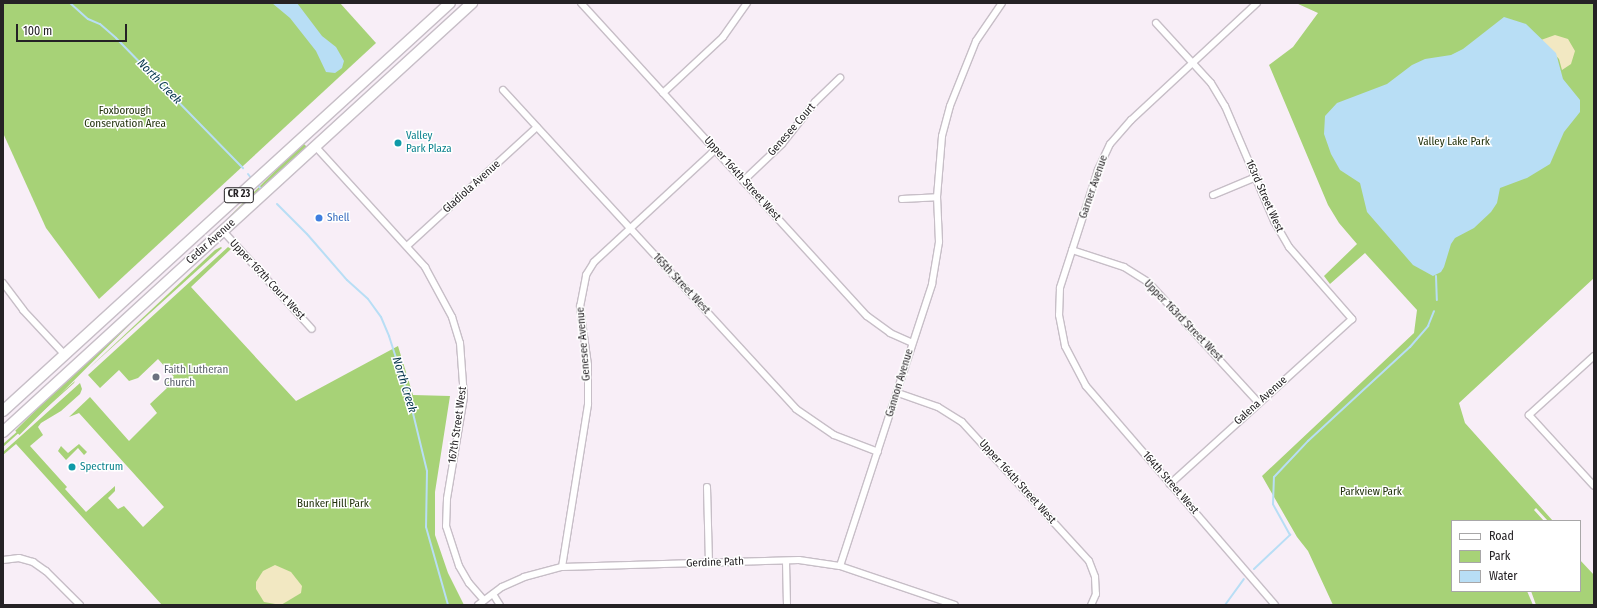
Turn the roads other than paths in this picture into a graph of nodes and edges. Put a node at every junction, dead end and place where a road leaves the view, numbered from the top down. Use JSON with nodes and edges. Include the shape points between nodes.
{"nodes":[{"id":1,"x":450,"y":3,"type":"edge"},
{"id":2,"x":472,"y":3,"type":"edge"},
{"id":3,"x":747,"y":3,"type":"edge"},
{"id":4,"x":1002,"y":3,"type":"edge"},
{"id":5,"x":1257,"y":3,"type":"edge"},
{"id":6,"x":585,"y":4,"type":"edge"},
{"id":7,"x":1156,"y":23,"type":"dead end"},
{"id":8,"x":1193,"y":63,"type":"junction"},
{"id":9,"x":840,"y":78,"type":"dead end"},
{"id":10,"x":503,"y":90,"type":"dead end"},
{"id":11,"x":663,"y":93,"type":"junction"},
{"id":12,"x":340,"y":104,"type":"junction"},
{"id":13,"x":537,"y":127,"type":"junction"},
{"id":14,"x":315,"y":146,"type":"junction"},
{"id":15,"x":715,"y":150,"type":"junction"},
{"id":16,"x":1256,"y":177,"type":"junction"},
{"id":17,"x":743,"y":181,"type":"junction"},
{"id":18,"x":1213,"y":195,"type":"dead end"},
{"id":19,"x":936,"y":197,"type":"junction"},
{"id":20,"x":902,"y":199,"type":"dead end"},
{"id":21,"x":629,"y":228,"type":"junction"},
{"id":22,"x":223,"y":231,"type":"junction"},
{"id":23,"x":407,"y":246,"type":"junction"},
{"id":24,"x":1072,"y":250,"type":"junction"},
{"id":25,"x":3,"y":283,"type":"edge"},
{"id":26,"x":1352,"y":319,"type":"joint"},
{"id":27,"x":312,"y":329,"type":"dead end"},
{"id":28,"x":912,"y":343,"type":"junction"},
{"id":29,"x":64,"y":354,"type":"junction"},
{"id":30,"x":1594,"y":356,"type":"edge"},
{"id":31,"x":1070,"y":358,"type":"joint"},
{"id":32,"x":898,"y":393,"type":"junction"},
{"id":33,"x":1260,"y":403,"type":"junction"},
{"id":34,"x":3,"y":411,"type":"edge"},
{"id":35,"x":3,"y":432,"type":"edge"},
{"id":36,"x":878,"y":452,"type":"junction"},
{"id":37,"x":1170,"y":484,"type":"junction"},
{"id":38,"x":1594,"y":486,"type":"edge"},
{"id":39,"x":707,"y":487,"type":"dead end"},
{"id":40,"x":3,"y":560,"type":"edge"},
{"id":41,"x":786,"y":561,"type":"junction"},
{"id":42,"x":709,"y":563,"type":"junction"},
{"id":43,"x":840,"y":566,"type":"junction"},
{"id":44,"x":562,"y":567,"type":"junction"},
{"id":45,"x":492,"y":594,"type":"junction"},
{"id":46,"x":484,"y":600,"type":"junction"},
{"id":47,"x":80,"y":605,"type":"edge"},
{"id":48,"x":478,"y":605,"type":"edge"},
{"id":49,"x":500,"y":605,"type":"edge"},
{"id":50,"x":787,"y":605,"type":"edge"},
{"id":51,"x":955,"y":605,"type":"edge"},
{"id":52,"x":1091,"y":605,"type":"edge"},
{"id":53,"x":1275,"y":605,"type":"edge"}],
"edges":[{"from":1,"to":12,"type":"main road","name":"Cedar Avenue","number":"CR 23"},
{"from":2,"to":14,"type":"main road","name":"Cedar Avenue","number":"CR 23"},
{"from":3,"to":11,"type":"street","via":[[724,37]]},
{"from":4,"to":19,"type":"street","name":"Gannon Avenue","via":[[976,41],[957,85],[942,136]]},
{"from":5,"to":8,"type":"street","name":"Garner Avenue"},
{"from":6,"to":11,"type":"street","name":"Upper 164th Street West"},
{"from":7,"to":8,"type":"street","name":"163rd Street West"},
{"from":8,"to":16,"type":"street","name":"163rd Street West","via":[[1225,106]]},
{"from":8,"to":24,"type":"street","name":"Garner Avenue","via":[[1120,130],[1110,144],[1098,170]]},
{"from":9,"to":17,"type":"street","name":"Genesee Court","via":[[815,102],[782,144]]},
{"from":10,"to":13,"type":"street","name":"165th Street West"},
{"from":11,"to":15,"type":"street","name":"Upper 164th Street West"},
{"from":12,"to":14,"type":"main road","via":[[322,128]]},
{"from":12,"to":29,"type":"main road","name":"Cedar Avenue","number":"CR 23"},
{"from":13,"to":21,"type":"street","name":"165th Street West"},
{"from":13,"to":23,"type":"street","name":"Gladiola Avenue"},
{"from":14,"to":22,"type":"main road","name":"Cedar Avenue","number":"CR 23"},
{"from":14,"to":23,"type":"street","name":"167th Street West"},
{"from":15,"to":17,"type":"street","name":"Upper 164th Street West"},
{"from":15,"to":21,"type":"street","name":"Genesee Avenue"},
{"from":16,"to":18,"type":"street"},
{"from":16,"to":26,"type":"street","name":"163rd Street West","via":[[1274,221],[1289,247]]},
{"from":17,"to":28,"type":"street","name":"Upper 164th Street West","via":[[867,316],[890,334]]},
{"from":19,"to":20,"type":"street"},
{"from":19,"to":28,"type":"street","name":"Gannon Avenue","via":[[939,242],[936,264]]},
{"from":21,"to":36,"type":"street","name":"165th Street West","via":[[796,409],[834,435]]},
{"from":21,"to":44,"type":"street","name":"Genesee Avenue","via":[[594,262],[581,288],[580,307],[588,365],[588,404]]},
{"from":22,"to":27,"type":"street","name":"Upper 167th Court West"},
{"from":22,"to":35,"type":"main road","name":"Cedar Avenue","number":"CR 23"},
{"from":23,"to":46,"type":"street","name":"167th Street West","via":[[425,267],[439,290],[452,317],[460,343],[464,397],[447,499],[446,526],[459,566]]},
{"from":24,"to":31,"type":"street","name":"Garner Avenue","via":[[1060,288],[1059,301],[1061,334]]},
{"from":24,"to":33,"type":"street","name":"Upper 163rd Street West","via":[[1124,267],[1148,282]]},
{"from":25,"to":29,"type":"street","via":[[23,310]]},
{"from":26,"to":33,"type":"street","name":"Galena Avenue"},
{"from":28,"to":32,"type":"street","name":"Gannon Avenue"},
{"from":29,"to":34,"type":"main road","name":"Cedar Avenue","number":"CR 23"},
{"from":30,"to":38,"type":"street","via":[[1529,416]]},
{"from":31,"to":37,"type":"street","name":"164th Street West","via":[[1086,386]]},
{"from":32,"to":36,"type":"street","name":"Gannon Avenue"},
{"from":32,"to":52,"type":"street","name":"Upper 164th Street West","via":[[938,407],[962,422],[1089,561],[1095,577],[1096,594]]},
{"from":33,"to":37,"type":"street","name":"Galena Avenue"},
{"from":36,"to":43,"type":"street","name":"Gannon Avenue"},
{"from":37,"to":53,"type":"street","name":"164th Street West"},
{"from":39,"to":42,"type":"street"},
{"from":40,"to":47,"type":"street","via":[[19,558],[33,562],[46,571]]},
{"from":41,"to":42,"type":"street","name":"Gerdine Path"},
{"from":41,"to":43,"type":"street","name":"Gerdine Path","via":[[813,561]]},
{"from":41,"to":50,"type":"street"},
{"from":42,"to":44,"type":"street","name":"Gerdine Path"},
{"from":43,"to":51,"type":"street","name":"Gerdine Path"},
{"from":44,"to":45,"type":"street","name":"Gerdine Path","via":[[524,577]]},
{"from":45,"to":46,"type":"street","name":"Gerdine Path"},
{"from":45,"to":49,"type":"street"},
{"from":46,"to":48,"type":"street","name":"Gerdine Path"}]}
